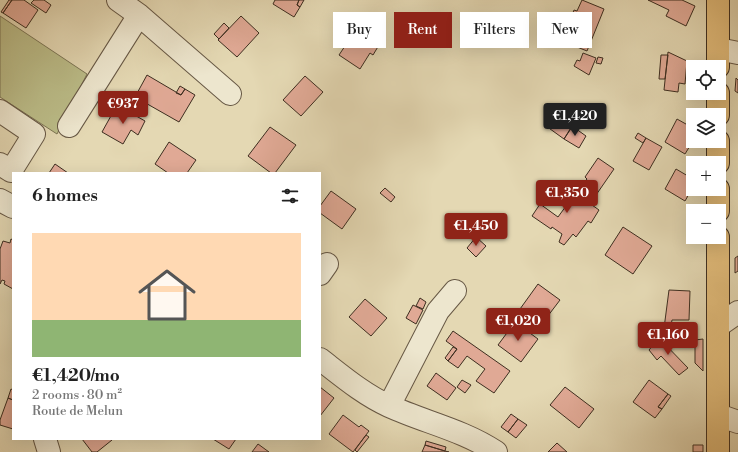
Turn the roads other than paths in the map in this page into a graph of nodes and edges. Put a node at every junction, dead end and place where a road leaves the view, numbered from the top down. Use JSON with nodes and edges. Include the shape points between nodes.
{"nodes":[{"id":1,"x":118,"y":0,"type":"edge"},
{"id":2,"x":718,"y":0,"type":"edge"},
{"id":3,"x":139,"y":15,"type":"junction"},
{"id":4,"x":724,"y":56,"type":"edge"},
{"id":5,"x":230,"y":94,"type":"dead end"},
{"id":6,"x":0,"y":111,"type":"edge"},
{"id":7,"x":69,"y":126,"type":"dead end"},
{"id":8,"x":0,"y":164,"type":"edge"},
{"id":9,"x":0,"y":200,"type":"edge"},
{"id":10,"x":12,"y":206,"type":"edge"},
{"id":11,"x":718,"y":244,"type":"edge"},
{"id":12,"x":455,"y":291,"type":"dead end"},
{"id":13,"x":738,"y":312,"type":"edge"},
{"id":14,"x":718,"y":326,"type":"junction"},
{"id":15,"x":321,"y":360,"type":"edge"},
{"id":16,"x":389,"y":406,"type":"junction"},
{"id":17,"x":728,"y":419,"type":"edge"},
{"id":18,"x":45,"y":440,"type":"edge"},
{"id":19,"x":49,"y":452,"type":"edge"},
{"id":20,"x":496,"y":452,"type":"edge"},
{"id":21,"x":718,"y":452,"type":"edge"}],
"edges":[{"from":1,"to":3,"type":"street"},
{"from":2,"to":4,"type":"main road"},
{"from":3,"to":5,"type":"street"},
{"from":3,"to":7,"type":"street"},
{"from":6,"to":8,"type":"street","via":[[34,134],[11,171]]},
{"from":9,"to":10,"type":"street"},
{"from":11,"to":14,"type":"main road"},
{"from":12,"to":16,"type":"street","via":[[438,311]]},
{"from":13,"to":14,"type":"street"},
{"from":14,"to":17,"type":"main road"},
{"from":15,"to":16,"type":"street","via":[[367,395]]},
{"from":16,"to":20,"type":"street","via":[[471,437]]},
{"from":17,"to":21,"type":"main road"},
{"from":18,"to":19,"type":"street"}]}
